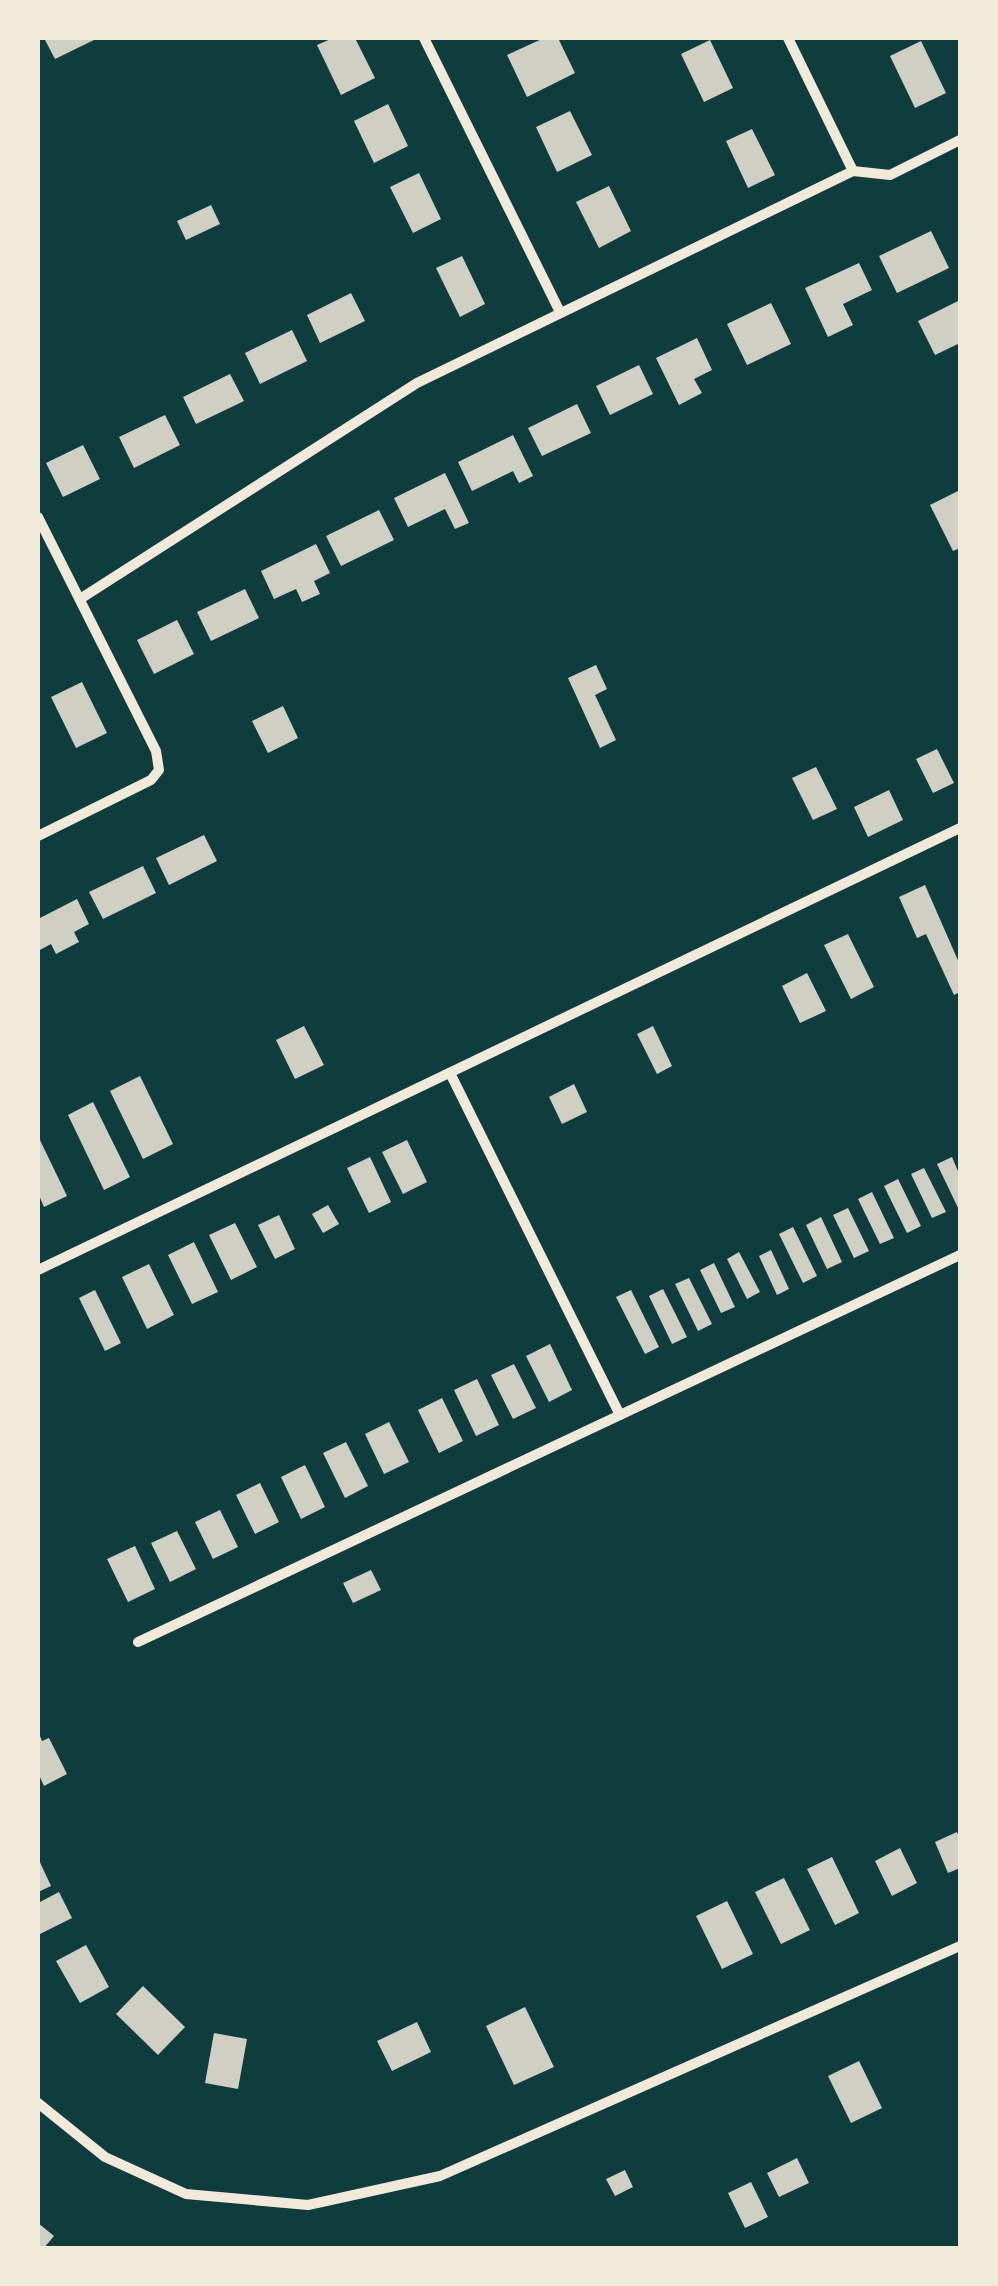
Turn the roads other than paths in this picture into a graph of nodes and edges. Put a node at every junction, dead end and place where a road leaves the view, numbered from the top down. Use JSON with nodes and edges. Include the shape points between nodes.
{"nodes":[{"id":1,"x":424,"y":38,"type":"edge"},
{"id":2,"x":788,"y":38,"type":"edge"},
{"id":3,"x":960,"y":140,"type":"edge"},
{"id":4,"x":852,"y":170,"type":"junction"},
{"id":5,"x":560,"y":312,"type":"junction"},
{"id":6,"x":38,"y":517,"type":"edge"},
{"id":7,"x":80,"y":599,"type":"junction"},
{"id":8,"x":960,"y":828,"type":"edge"},
{"id":9,"x":38,"y":836,"type":"edge"},
{"id":10,"x":450,"y":1073,"type":"junction"},
{"id":11,"x":960,"y":1256,"type":"edge"},
{"id":12,"x":38,"y":1270,"type":"edge"},
{"id":13,"x":620,"y":1416,"type":"junction"},
{"id":14,"x":138,"y":1642,"type":"dead end"},
{"id":15,"x":960,"y":1946,"type":"edge"},
{"id":16,"x":38,"y":2103,"type":"edge"}],
"edges":[{"from":1,"to":5,"type":"street"},
{"from":2,"to":4,"type":"street"},
{"from":3,"to":4,"type":"street","via":[[890,175]]},
{"from":4,"to":5,"type":"street"},
{"from":5,"to":7,"type":"street","via":[[416,383]]},
{"from":6,"to":7,"type":"street"},
{"from":7,"to":9,"type":"street","via":[[156,751],[159,770]]},
{"from":8,"to":10,"type":"street"},
{"from":10,"to":12,"type":"street"},
{"from":10,"to":13,"type":"street"},
{"from":11,"to":13,"type":"street"},
{"from":13,"to":14,"type":"street"},
{"from":15,"to":16,"type":"street","via":[[440,2176],[308,2204],[186,2194],[105,2157]]}]}
